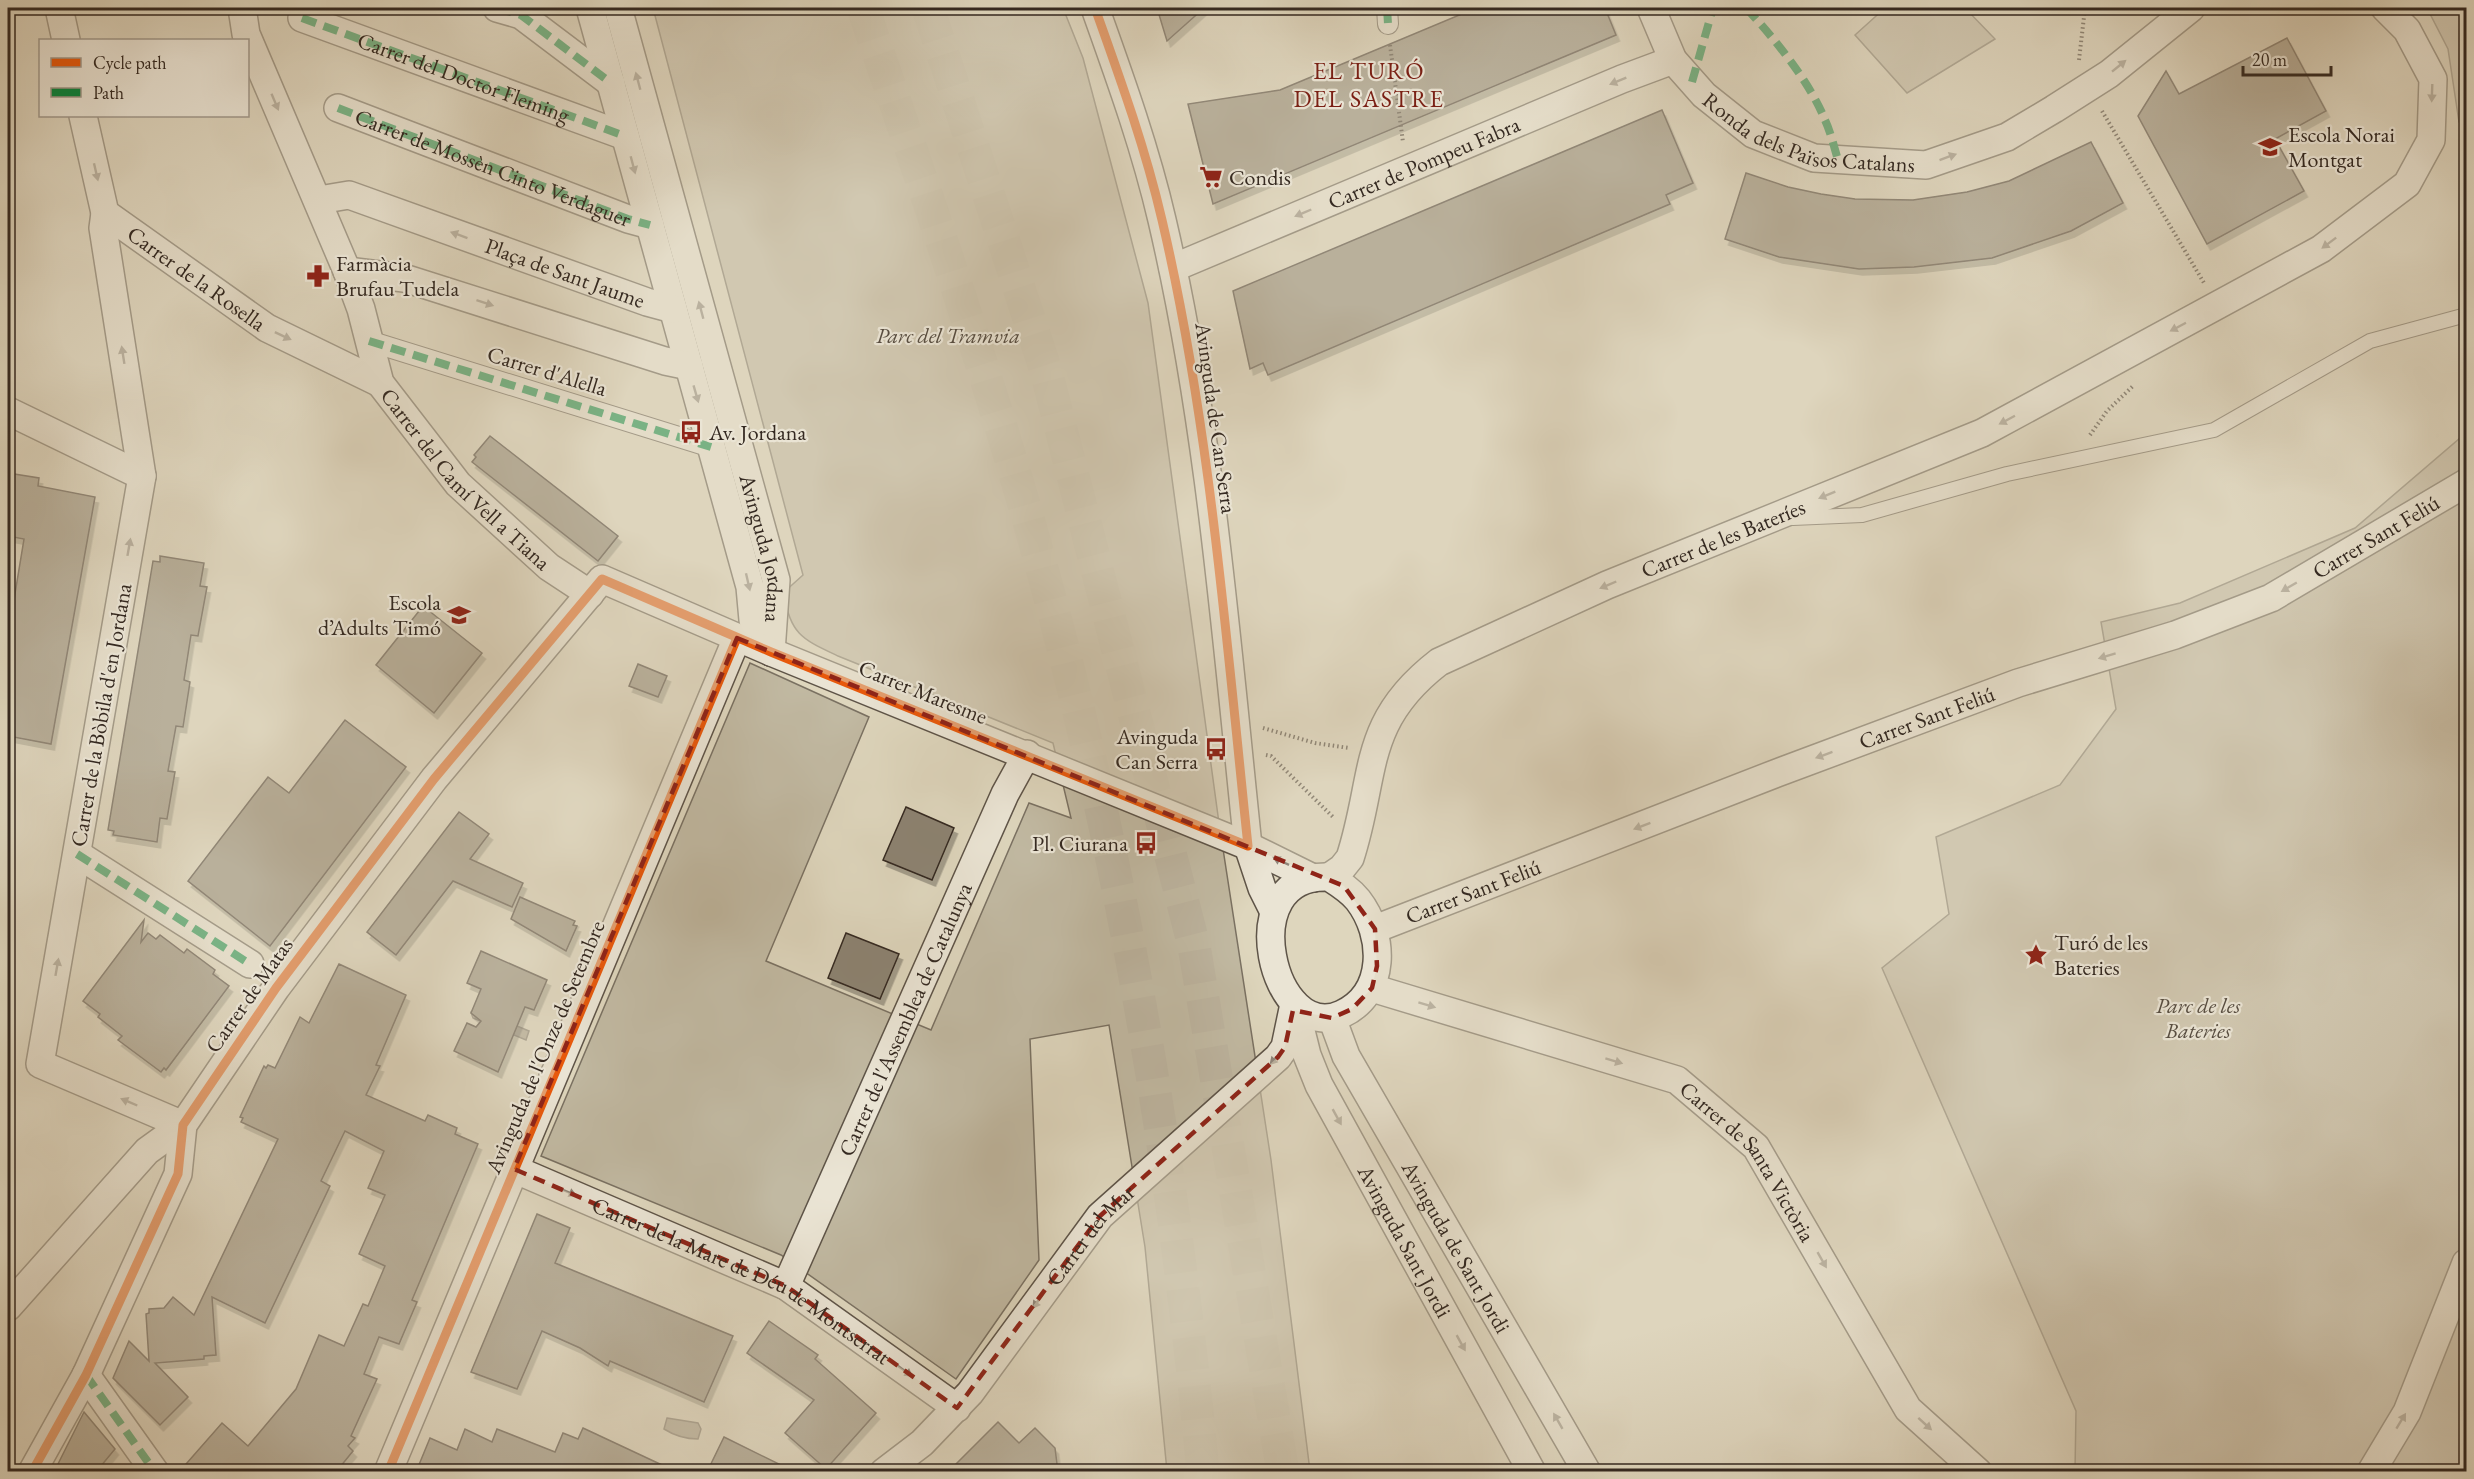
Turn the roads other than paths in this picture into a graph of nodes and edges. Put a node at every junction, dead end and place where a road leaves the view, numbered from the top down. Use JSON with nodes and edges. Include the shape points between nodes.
{"nodes":[{"id":1,"x":59,"y":8,"type":"edge"},
{"id":2,"x":242,"y":8,"type":"edge"},
{"id":3,"x":497,"y":8,"type":"edge"},
{"id":4,"x":590,"y":8,"type":"edge"},
{"id":5,"x":618,"y":8,"type":"edge"},
{"id":6,"x":1095,"y":8,"type":"edge"},
{"id":7,"x":1651,"y":8,"type":"edge"},
{"id":8,"x":2191,"y":8,"type":"edge"},
{"id":9,"x":2385,"y":8,"type":"edge"},
{"id":10,"x":303,"y":18,"type":"dead end"},
{"id":11,"x":66,"y":39,"type":"edge"},
{"id":12,"x":248,"y":39,"type":"edge"},
{"id":13,"x":249,"y":41,"type":"edge"},
{"id":14,"x":1673,"y":60,"type":"junction"},
{"id":15,"x":611,"y":83,"type":"junction"},
{"id":16,"x":338,"y":108,"type":"dead end"},
{"id":17,"x":83,"y":117,"type":"edge"},
{"id":18,"x":625,"y":136,"type":"junction"},
{"id":19,"x":319,"y":200,"type":"junction"},
{"id":20,"x":105,"y":213,"type":"junction"},
{"id":21,"x":650,"y":225,"type":"junction"},
{"id":22,"x":1173,"y":268,"type":"junction"},
{"id":23,"x":347,"y":271,"type":"junction"},
{"id":24,"x":673,"y":309,"type":"junction"},
{"id":25,"x":2466,"y":315,"type":"edge"},
{"id":26,"x":369,"y":341,"type":"junction"},
{"id":27,"x":689,"y":366,"type":"junction"},
{"id":28,"x":380,"y":382,"type":"junction"},
{"id":29,"x":8,"y":411,"type":"edge"},
{"id":30,"x":711,"y":447,"type":"junction"},
{"id":31,"x":142,"y":476,"type":"junction"},
{"id":32,"x":2466,"y":483,"type":"edge"},
{"id":33,"x":1764,"y":520,"type":"junction"},
{"id":34,"x":590,"y":594,"type":"junction"},
{"id":35,"x":737,"y":638,"type":"junction"},
{"id":36,"x":771,"y":652,"type":"junction"},
{"id":37,"x":1027,"y":754,"type":"junction"},
{"id":38,"x":1248,"y":846,"type":"junction"},
{"id":39,"x":77,"y":854,"type":"junction"},
{"id":40,"x":1321,"y":878,"type":"junction"},
{"id":41,"x":1274,"y":912,"type":"junction"},
{"id":42,"x":1375,"y":928,"type":"junction"},
{"id":43,"x":250,"y":964,"type":"dead end"},
{"id":44,"x":1372,"y":988,"type":"junction"},
{"id":45,"x":1294,"y":1004,"type":"junction"},
{"id":46,"x":1332,"y":1018,"type":"junction"},
{"id":47,"x":183,"y":1125,"type":"junction"},
{"id":48,"x":514,"y":1169,"type":"junction"},
{"id":49,"x":2466,"y":1263,"type":"edge"},
{"id":50,"x":786,"y":1286,"type":"junction"},
{"id":51,"x":8,"y":1307,"type":"edge"},
{"id":52,"x":86,"y":1375,"type":"junction"},
{"id":53,"x":957,"y":1408,"type":"junction"},
{"id":54,"x":32,"y":1472,"type":"edge"},
{"id":55,"x":155,"y":1472,"type":"edge"},
{"id":56,"x":388,"y":1472,"type":"edge"},
{"id":57,"x":884,"y":1472,"type":"edge"},
{"id":58,"x":1532,"y":1472,"type":"edge"},
{"id":59,"x":1587,"y":1472,"type":"edge"},
{"id":60,"x":1978,"y":1472,"type":"edge"},
{"id":61,"x":2371,"y":1472,"type":"edge"}],
"edges":[{"from":1,"to":11,"type":"street"},
{"from":2,"to":12,"type":"street","name":"Carrer del Camí Vell a Tiana","one_way":true},
{"from":3,"to":15,"type":"street","via":[[521,15]]},
{"from":4,"to":15,"type":"street","name":"Avinguda Jordana"},
{"from":36,"to":5,"type":"street","name":"Avinguda Jordana","one_way":true,"via":[[776,580]]},
{"from":6,"to":22,"type":"street","name":"Avinguda de Can Serra","via":[[1135,121]]},
{"from":7,"to":14,"type":"street","name":"Ronda dels Països Catalans"},
{"from":14,"to":8,"type":"street","name":"Ronda dels Països Catalans","one_way":true,"via":[[1704,95],[1753,134],[1814,158],[1926,165],[2007,137],[2109,74]]},
{"from":9,"to":33,"type":"street","name":"Carrer de les Bateríes","one_way":true,"via":[[2408,30],[2433,79],[2431,140],[2407,184],[2321,249],[1982,433]]},
{"from":10,"to":18,"type":"street","name":"Carrer del Doctor Fleming"},
{"from":13,"to":19,"type":"street","name":"Carrer del Camí Vell a Tiana","one_way":true},
{"from":14,"to":22,"type":"street","name":"Carrer de Pompeu Fabra","one_way":true},
{"from":15,"to":18,"type":"street","name":"Avinguda Jordana"},
{"from":16,"to":21,"type":"street","name":"Carrer de Mossèn Cinto Verdaguer"},
{"from":17,"to":20,"type":"street","name":"Carrer de la Rosella","one_way":true},
{"from":18,"to":21,"type":"street","name":"Avinguda Jordana","one_way":true},
{"from":19,"to":23,"type":"street","name":"Carrer del Camí Vell a Tiana"},
{"from":24,"to":19,"type":"street","name":"Plaça de Sant Jaume","one_way":true,"via":[[349,195]]},
{"from":20,"to":28,"type":"street","name":"Carrer de la Rosella","one_way":true,"via":[[267,328]]},
{"from":31,"to":20,"type":"street","name":"Carrer de la Bòbila d'en Jordana","one_way":true,"via":[[103,228]]},
{"from":21,"to":24,"type":"street","name":"Avinguda Jordana"},
{"from":22,"to":38,"type":"street","name":"Avinguda de Can Serra","via":[[1200,421]]},
{"from":23,"to":26,"type":"street","name":"Carrer del Camí Vell a Tiana"},
{"from":23,"to":27,"type":"street","one_way":true,"via":[[404,278]]},
{"from":24,"to":27,"type":"street","name":"Avinguda Jordana"},
{"from":25,"to":33,"type":"lane","via":[[2370,341],[2214,430],[2007,474],[1862,515]]},
{"from":26,"to":28,"type":"street","name":"Carrer del Camí Vell a Tiana"},
{"from":26,"to":30,"type":"street","name":"Carrer d'Alella"},
{"from":27,"to":30,"type":"street","name":"Avinguda Jordana","one_way":true},
{"from":28,"to":34,"type":"street","name":"Carrer del Camí Vell a Tiana","via":[[458,484],[549,567]]},
{"from":29,"to":31,"type":"street"},
{"from":30,"to":36,"type":"street","name":"Avinguda Jordana","one_way":true,"via":[[750,587],[753,620]]},
{"from":39,"to":31,"type":"street","name":"Carrer de la Bòbila d'en Jordana","one_way":true},
{"from":32,"to":42,"type":"street","name":"Carrer Sant Feliú","one_way":true,"via":[[2271,598],[2175,635],[2018,683]]},
{"from":33,"to":40,"type":"street","name":"Carrer de les Bateríes","one_way":true,"via":[[1607,585],[1439,662],[1416,680],[1382,729],[1350,858],[1342,868]]},
{"from":34,"to":35,"type":"street","name":"Carrer Maresme","via":[[602,579]]},
{"from":34,"to":47,"type":"street","name":"Carrer de Matas","via":[[434,779],[276,988]]},
{"from":35,"to":36,"type":"street","name":"Carrer Maresme"},
{"from":35,"to":48,"type":"street","name":"Avinguda de l'Onze de Setembre"},
{"from":36,"to":37,"type":"street","name":"Carrer Maresme"},
{"from":37,"to":38,"type":"street","name":"Carrer Maresme"},
{"from":37,"to":50,"type":"street","name":"Carrer de l'Assemblea de Catalunya","via":[[1005,794]]},
{"from":40,"to":38,"type":"street","name":"Carrer Maresme","one_way":true},
{"from":38,"to":41,"type":"street"},
{"from":39,"to":43,"type":"street"},
{"from":47,"to":39,"type":"street","name":"Carrer de la Bòbila d'en Jordana","one_way":true,"via":[[40,1064]]},
{"from":40,"to":41,"type":"street","via":[[1292,888]]},
{"from":40,"to":42,"type":"street","via":[[1356,898]]},
{"from":41,"to":45,"type":"street","via":[[1270,940],[1273,958]]},
{"from":42,"to":44,"type":"street","via":[[1377,966]]},
{"from":44,"to":46,"type":"street","via":[[1352,1009]]},
{"from":44,"to":60,"type":"street","name":"Carrer de Santa Victòria","one_way":true,"via":[[1677,1080],[1756,1147],[1908,1410]]},
{"from":45,"to":46,"type":"street","via":[[1308,1015]]},
{"from":45,"to":53,"type":"street","name":"Carrer del Mar","one_way":true,"via":[[1285,1047],[1278,1057],[1100,1216]]},
{"from":45,"to":58,"type":"street","name":"Avinguda Sant Jordi","one_way":true,"via":[[1319,1085]]},
{"from":59,"to":46,"type":"street","name":"Avinguda de Sant Jordi","one_way":true,"via":[[1346,1056]]},
{"from":47,"to":51,"type":"street","via":[[147,1150]]},
{"from":47,"to":52,"type":"street","name":"Carrer de Matas","via":[[178,1174]]},
{"from":48,"to":50,"type":"street","name":"Carrer de la Mare de Déu de Montserrat","one_way":true},
{"from":48,"to":56,"type":"street","name":"Avinguda de l'Onze de Setembre"},
{"from":61,"to":49,"type":"street","one_way":true,"via":[[2407,1412]]},
{"from":50,"to":53,"type":"street","name":"Carrer de la Mare de Déu de Montserrat","one_way":true},
{"from":52,"to":54,"type":"street","name":"Carrer de Matas"},
{"from":52,"to":55,"type":"street"},
{"from":53,"to":57,"type":"street","name":"Carrer del Mar","via":[[922,1443]]}]}
